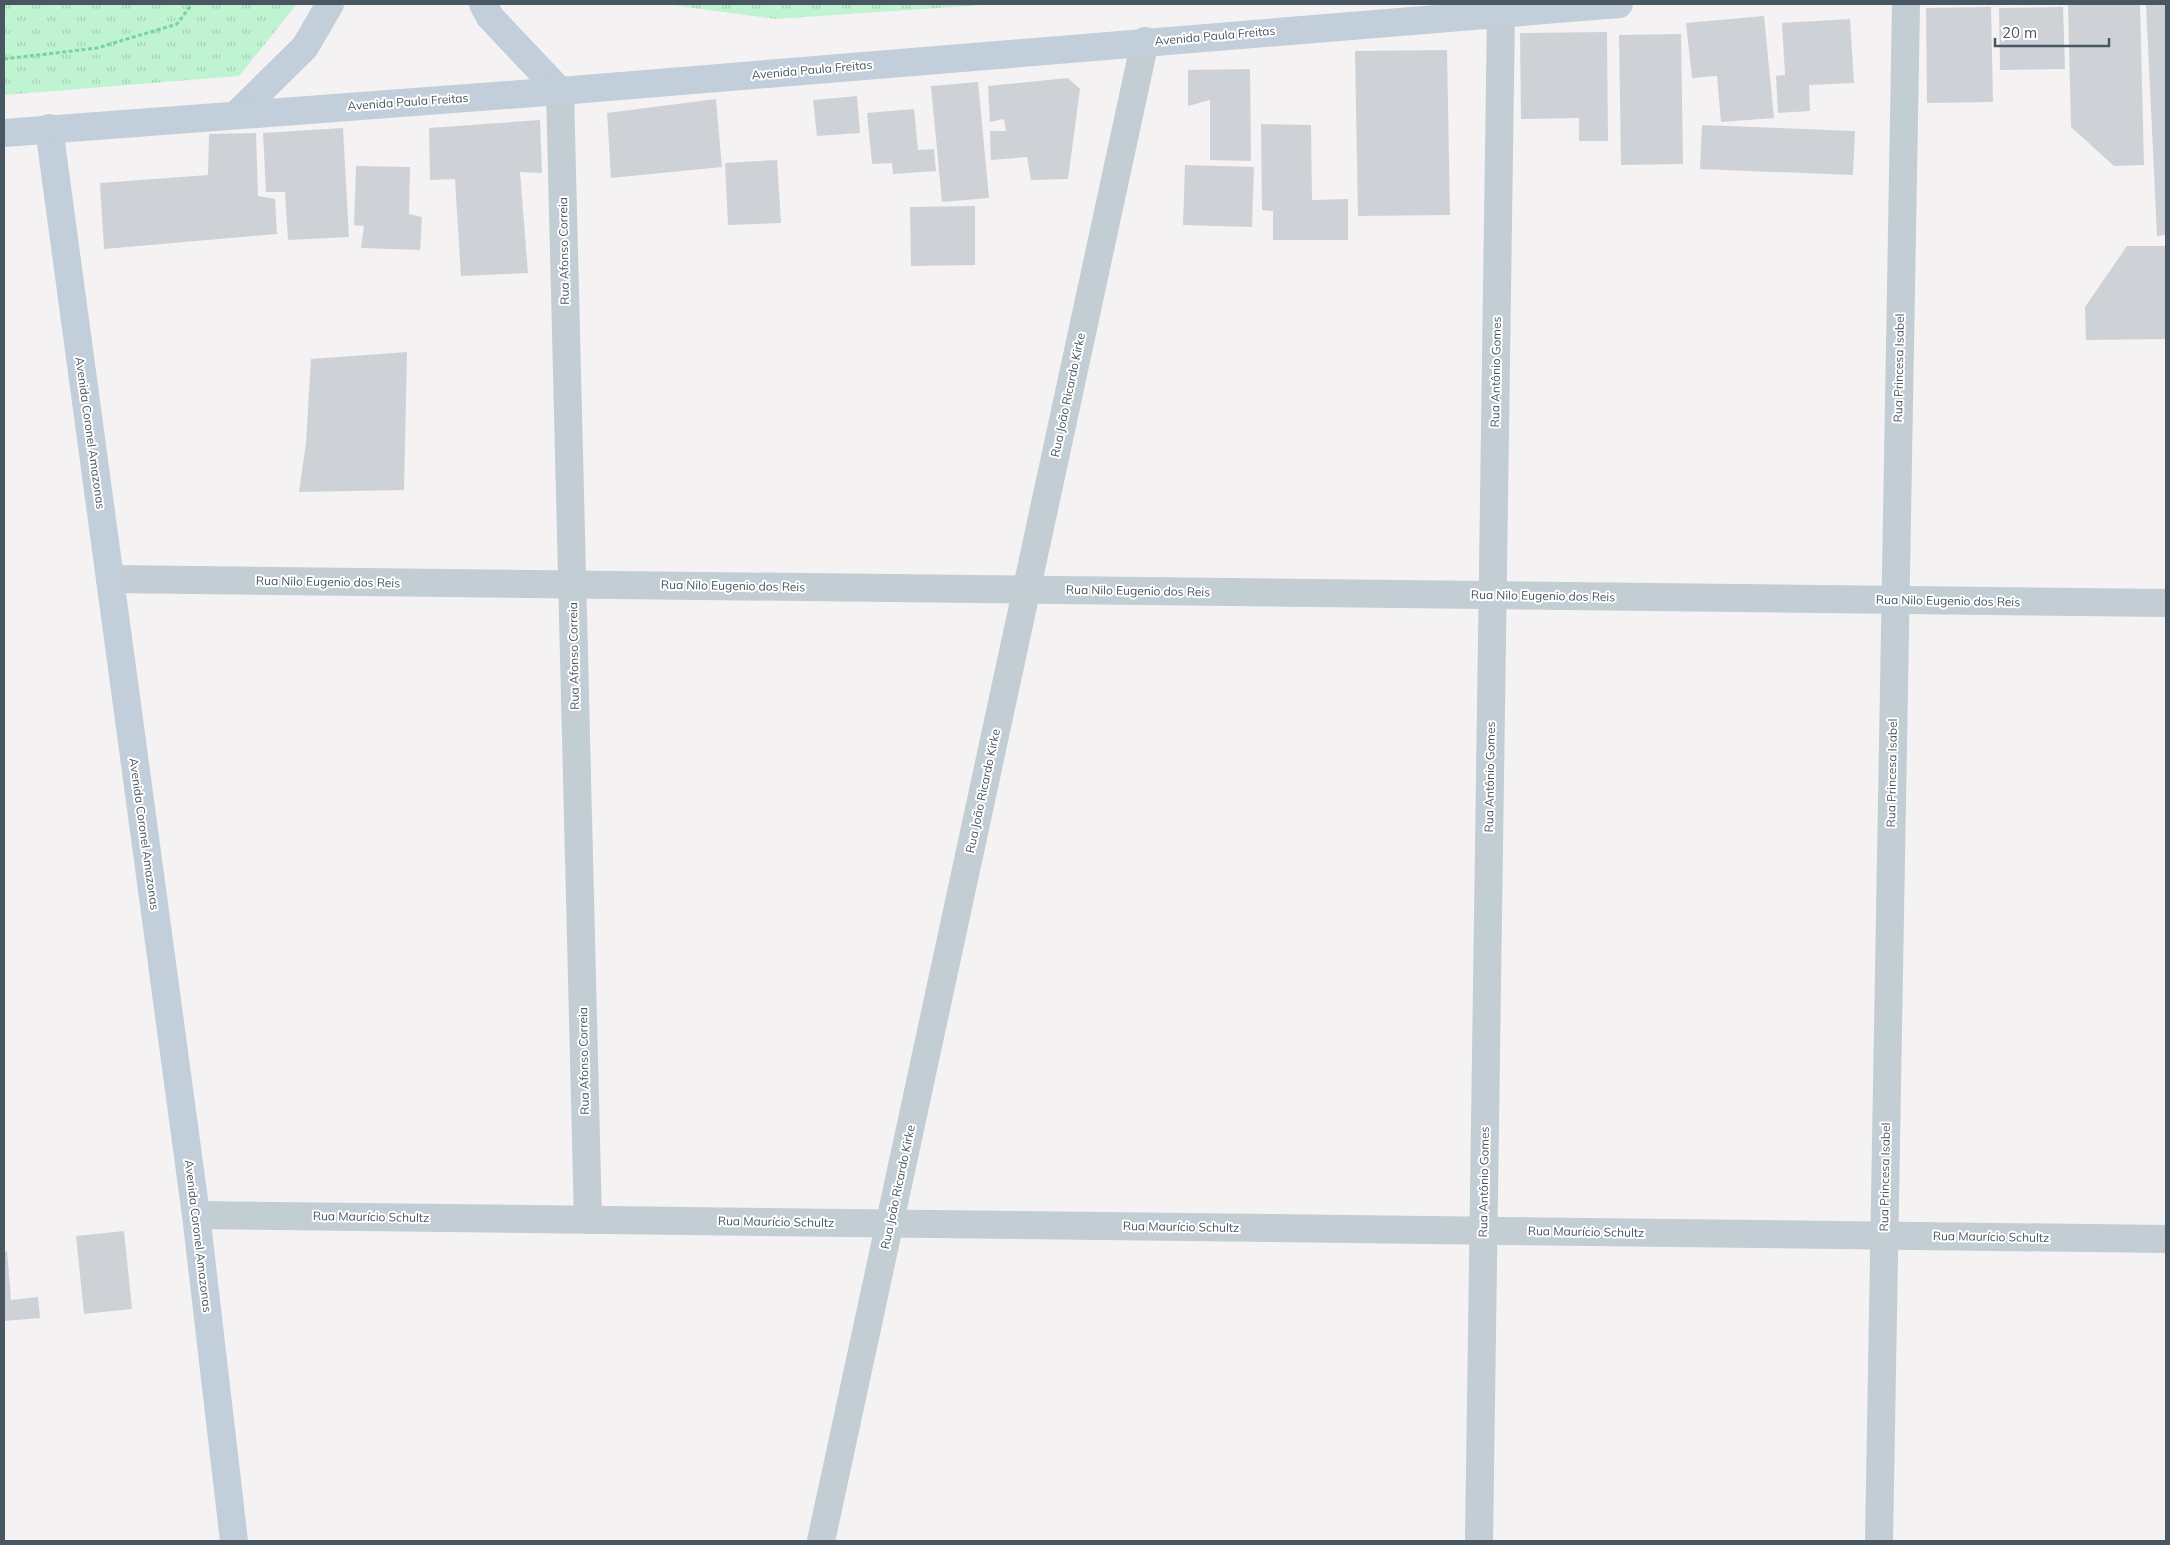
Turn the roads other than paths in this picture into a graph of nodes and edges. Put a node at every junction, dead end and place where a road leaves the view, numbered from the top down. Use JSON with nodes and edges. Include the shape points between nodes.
{"nodes":[{"id":1,"x":330,"y":4,"type":"edge"},
{"id":2,"x":483,"y":4,"type":"edge"},
{"id":3,"x":1619,"y":4,"type":"edge"},
{"id":4,"x":1906,"y":4,"type":"edge"},
{"id":5,"x":1501,"y":14,"type":"junction"},
{"id":6,"x":1145,"y":42,"type":"junction"},
{"id":7,"x":560,"y":91,"type":"junction"},
{"id":8,"x":237,"y":114,"type":"junction"},
{"id":9,"x":49,"y":128,"type":"junction"},
{"id":10,"x":4,"y":133,"type":"edge"},
{"id":11,"x":110,"y":579,"type":"junction"},
{"id":12,"x":573,"y":584,"type":"junction"},
{"id":13,"x":1026,"y":590,"type":"junction"},
{"id":14,"x":1493,"y":595,"type":"junction"},
{"id":15,"x":1895,"y":600,"type":"junction"},
{"id":16,"x":2166,"y":603,"type":"edge"},
{"id":17,"x":196,"y":1215,"type":"junction"},
{"id":18,"x":588,"y":1220,"type":"junction"},
{"id":19,"x":890,"y":1224,"type":"junction"},
{"id":20,"x":1483,"y":1231,"type":"junction"},
{"id":21,"x":1884,"y":1236,"type":"junction"},
{"id":22,"x":2166,"y":1240,"type":"edge"},
{"id":23,"x":234,"y":1541,"type":"edge"},
{"id":24,"x":821,"y":1541,"type":"edge"},
{"id":25,"x":1479,"y":1541,"type":"edge"},
{"id":26,"x":1878,"y":1541,"type":"edge"}],
"edges":[{"from":1,"to":8,"type":"main road","via":[[305,47]]},
{"from":2,"to":7,"type":"main road","via":[[490,17]]},
{"from":3,"to":5,"type":"main road","name":"Avenida Paula Freitas"},
{"from":4,"to":15,"type":"street","name":"Rua Princesa Isabel"},
{"from":5,"to":6,"type":"main road","name":"Avenida Paula Freitas"},
{"from":5,"to":14,"type":"street","name":"Rua Antônio Gomes"},
{"from":6,"to":7,"type":"main road","name":"Avenida Paula Freitas"},
{"from":6,"to":13,"type":"street","name":"Rua João Ricardo Kirke"},
{"from":7,"to":8,"type":"main road","name":"Avenida Paula Freitas"},
{"from":7,"to":12,"type":"street","name":"Rua Afonso Correia"},
{"from":8,"to":9,"type":"main road","name":"Avenida Paula Freitas"},
{"from":9,"to":10,"type":"main road","name":"Avenida Paula Freitas"},
{"from":9,"to":11,"type":"main road","name":"Avenida Coronel Amazonas"},
{"from":11,"to":12,"type":"street","name":"Rua Nilo Eugenio dos Reis"},
{"from":11,"to":17,"type":"main road","name":"Avenida Coronel Amazonas"},
{"from":12,"to":13,"type":"street","name":"Rua Nilo Eugenio dos Reis"},
{"from":12,"to":18,"type":"street","name":"Rua Afonso Correia"},
{"from":13,"to":14,"type":"street","name":"Rua Nilo Eugenio dos Reis"},
{"from":13,"to":19,"type":"street","name":"Rua João Ricardo Kirke"},
{"from":14,"to":15,"type":"street","name":"Rua Nilo Eugenio dos Reis"},
{"from":14,"to":20,"type":"street","name":"Rua Antônio Gomes"},
{"from":15,"to":16,"type":"street","name":"Rua Nilo Eugenio dos Reis"},
{"from":15,"to":21,"type":"street","name":"Rua Princesa Isabel"},
{"from":17,"to":18,"type":"street","name":"Rua Maurício Schultz"},
{"from":17,"to":23,"type":"main road","name":"Avenida Coronel Amazonas"},
{"from":18,"to":19,"type":"street","name":"Rua Maurício Schultz"},
{"from":19,"to":20,"type":"street","name":"Rua Maurício Schultz"},
{"from":19,"to":24,"type":"street","name":"Rua João Ricardo Kirke"},
{"from":20,"to":21,"type":"street","name":"Rua Maurício Schultz"},
{"from":20,"to":25,"type":"street","name":"Rua Antônio Gomes"},
{"from":21,"to":22,"type":"street","name":"Rua Maurício Schultz"},
{"from":21,"to":26,"type":"street","name":"Rua Princesa Isabel"}]}
